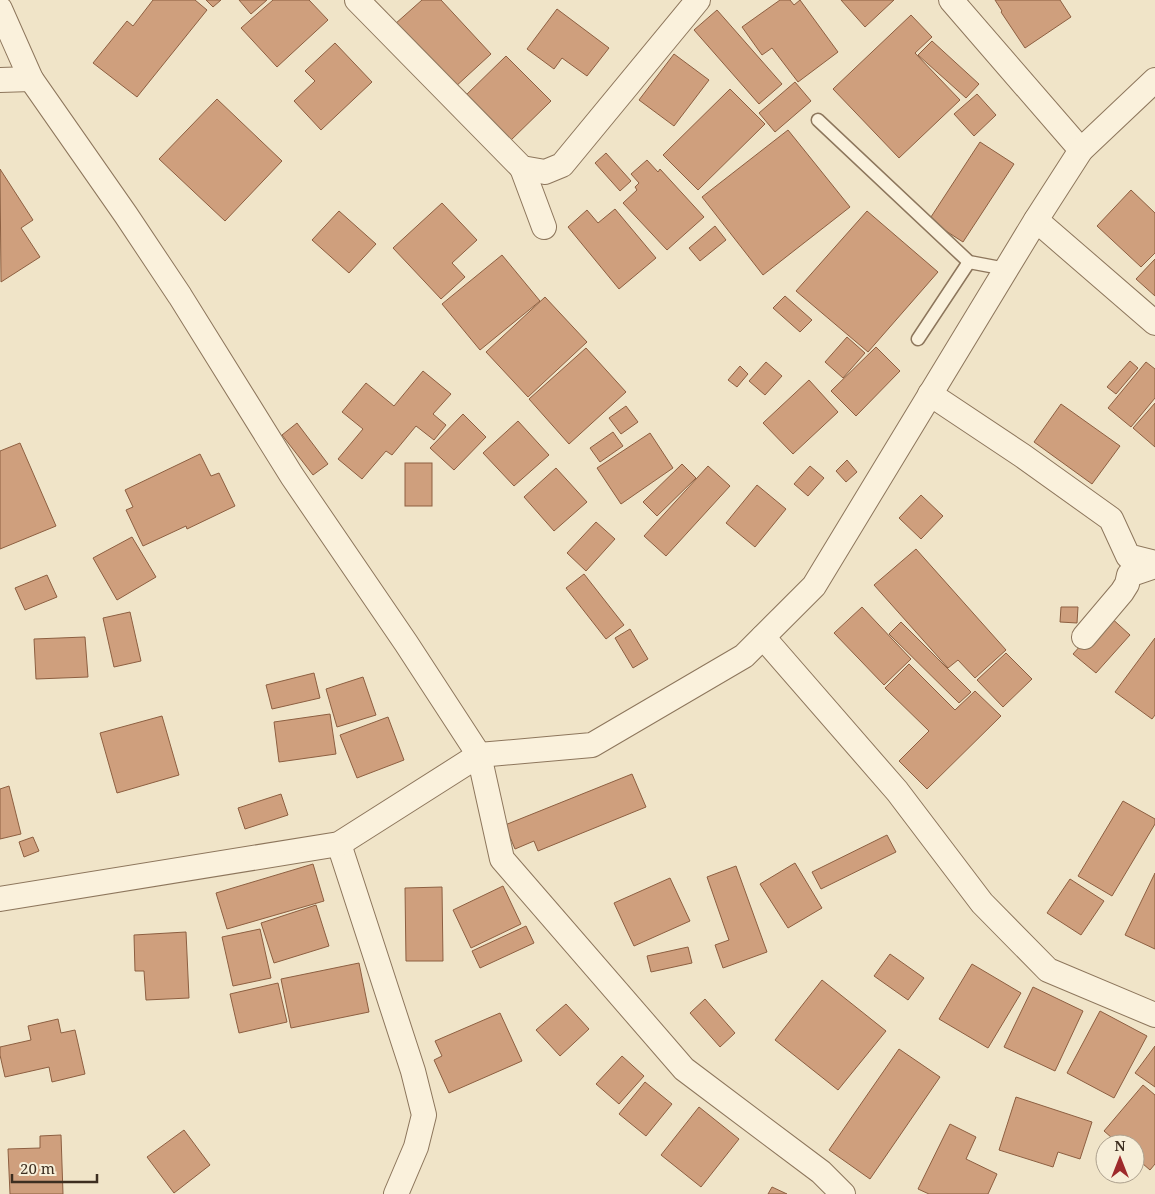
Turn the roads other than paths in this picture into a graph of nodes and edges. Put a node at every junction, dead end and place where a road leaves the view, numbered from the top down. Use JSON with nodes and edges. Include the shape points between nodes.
{"nodes":[{"id":1,"x":357,"y":0,"type":"edge"},
{"id":2,"x":698,"y":0,"type":"edge"},
{"id":3,"x":951,"y":0,"type":"edge"},
{"id":4,"x":0,"y":9,"type":"edge"},
{"id":5,"x":32,"y":79,"type":"junction"},
{"id":6,"x":0,"y":80,"type":"edge"},
{"id":7,"x":1155,"y":80,"type":"edge"},
{"id":8,"x":818,"y":120,"type":"dead end"},
{"id":9,"x":1081,"y":150,"type":"junction"},
{"id":10,"x":522,"y":168,"type":"junction"},
{"id":11,"x":1036,"y":220,"type":"junction"},
{"id":12,"x":544,"y":227,"type":"dead end"},
{"id":13,"x":970,"y":262,"type":"junction"},
{"id":14,"x":1006,"y":269,"type":"junction"},
{"id":15,"x":1155,"y":323,"type":"edge"},
{"id":16,"x":918,"y":339,"type":"dead end"},
{"id":17,"x":930,"y":394,"type":"junction"},
{"id":18,"x":1155,"y":564,"type":"edge"},
{"id":19,"x":763,"y":637,"type":"junction"},
{"id":20,"x":1084,"y":637,"type":"dead end"},
{"id":21,"x":479,"y":755,"type":"junction"},
{"id":22,"x":339,"y":844,"type":"junction"},
{"id":23,"x":0,"y":899,"type":"edge"},
{"id":24,"x":1155,"y":1015,"type":"edge"},
{"id":25,"x":396,"y":1194,"type":"edge"},
{"id":26,"x":842,"y":1194,"type":"edge"}],
"edges":[{"from":1,"to":10,"type":"street"},
{"from":2,"to":10,"type":"street","via":[[562,165],[545,172]]},
{"from":3,"to":9,"type":"street"},
{"from":4,"to":5,"type":"street"},
{"from":5,"to":6,"type":"street"},
{"from":5,"to":21,"type":"street","via":[[180,296],[292,476]]},
{"from":7,"to":9,"type":"street"},
{"from":8,"to":13,"type":"lane"},
{"from":9,"to":11,"type":"street"},
{"from":10,"to":12,"type":"street"},
{"from":11,"to":14,"type":"street"},
{"from":11,"to":15,"type":"street"},
{"from":13,"to":14,"type":"lane"},
{"from":13,"to":16,"type":"lane"},
{"from":14,"to":17,"type":"street"},
{"from":17,"to":18,"type":"street","via":[[1111,519],[1128,556]]},
{"from":17,"to":19,"type":"street","via":[[814,586]]},
{"from":18,"to":20,"type":"street","via":[[1129,575],[1122,592]]},
{"from":19,"to":21,"type":"street","via":[[744,656],[592,745]]},
{"from":19,"to":24,"type":"street","via":[[897,791],[982,903],[1048,970]]},
{"from":21,"to":22,"type":"street"},
{"from":21,"to":26,"type":"street","via":[[502,859],[684,1069],[820,1172]]},
{"from":22,"to":23,"type":"street"},
{"from":22,"to":25,"type":"street","via":[[413,1071],[424,1115],[416,1147]]}]}
